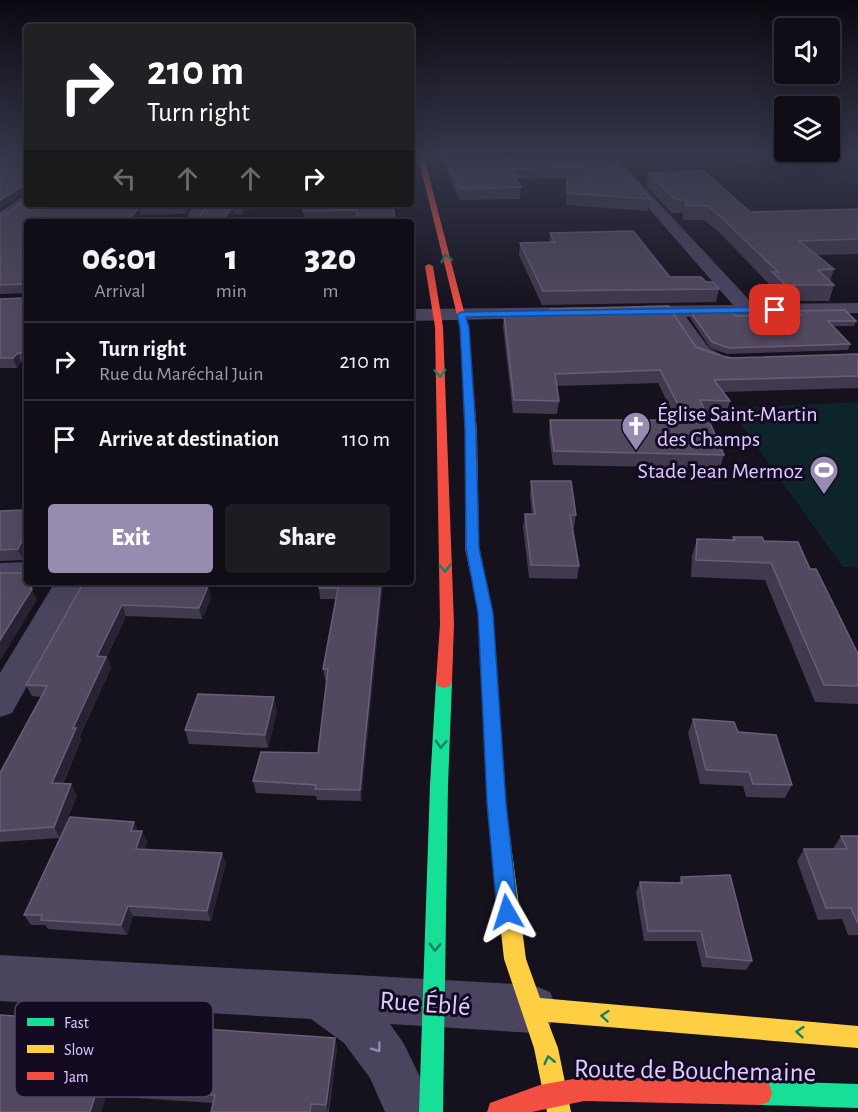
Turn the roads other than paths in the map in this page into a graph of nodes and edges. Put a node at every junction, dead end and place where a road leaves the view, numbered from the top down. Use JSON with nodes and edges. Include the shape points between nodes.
{"nodes":[{"id":1,"x":13,"y":209,"type":"edge"},
{"id":2,"x":434,"y":209,"type":"edge"},
{"id":3,"x":657,"y":209,"type":"edge"},
{"id":4,"x":0,"y":219,"type":"edge"},
{"id":5,"x":425,"y":247,"type":"dead end"},
{"id":6,"x":748,"y":310,"type":"junction"},
{"id":7,"x":673,"y":311,"type":"junction"},
{"id":8,"x":856,"y":311,"type":"edge"},
{"id":9,"x":414,"y":315,"type":"edge"},
{"id":10,"x":436,"y":315,"type":"junction"},
{"id":11,"x":461,"y":315,"type":"junction"},
{"id":12,"x":748,"y":362,"type":"edge"},
{"id":13,"x":24,"y":572,"type":"edge"},
{"id":14,"x":0,"y":573,"type":"edge"},
{"id":15,"x":68,"y":585,"type":"edge"},
{"id":16,"x":0,"y":703,"type":"edge"},
{"id":17,"x":0,"y":978,"type":"edge"},
{"id":18,"x":318,"y":996,"type":"junction"},
{"id":19,"x":433,"y":1004,"type":"junction"},
{"id":20,"x":533,"y":1009,"type":"junction"},
{"id":21,"x":858,"y":1036,"type":"edge"},
{"id":22,"x":557,"y":1092,"type":"junction"},
{"id":23,"x":858,"y":1096,"type":"edge"},
{"id":24,"x":411,"y":1112,"type":"edge"},
{"id":25,"x":431,"y":1112,"type":"edge"},
{"id":26,"x":499,"y":1112,"type":"edge"},
{"id":27,"x":559,"y":1112,"type":"edge"}],
"edges":[{"from":1,"to":4,"type":"street"},
{"from":11,"to":2,"type":"main road","one_way":true},
{"from":3,"to":6,"type":"street"},
{"from":5,"to":10,"type":"main road"},
{"from":6,"to":7,"type":"street"},
{"from":6,"to":8,"type":"street"},
{"from":7,"to":11,"type":"street"},
{"from":7,"to":12,"type":"street","via":[[702,354],[717,361]]},
{"from":9,"to":10,"type":"street"},
{"from":10,"to":11,"type":"street"},
{"from":10,"to":19,"type":"main road","one_way":true,"via":[[447,624]]},
{"from":11,"to":20,"type":"main road","via":[[471,431],[472,548],[486,613],[505,892],[515,959]]},
{"from":13,"to":14,"type":"street"},
{"from":15,"to":16,"type":"street"},
{"from":17,"to":18,"type":"street","name":"Rue Éblé"},
{"from":18,"to":19,"type":"street","name":"Rue Éblé"},
{"from":18,"to":24,"type":"street","name":"Rue Éblé","one_way":true,"via":[[361,1026],[387,1061]]},
{"from":19,"to":20,"type":"street","name":"Rue Éblé"},
{"from":19,"to":25,"type":"main road"},
{"from":21,"to":20,"type":"main road","name":"Route de Bouchemaine","one_way":true},
{"from":22,"to":20,"type":"main road","one_way":true},
{"from":22,"to":23,"type":"main road","name":"Route de Bouchemaine","via":[[635,1089]]},
{"from":22,"to":26,"type":"main road","name":"Route de Bouchemaine","via":[[515,1103]]},
{"from":22,"to":27,"type":"main road"}]}
